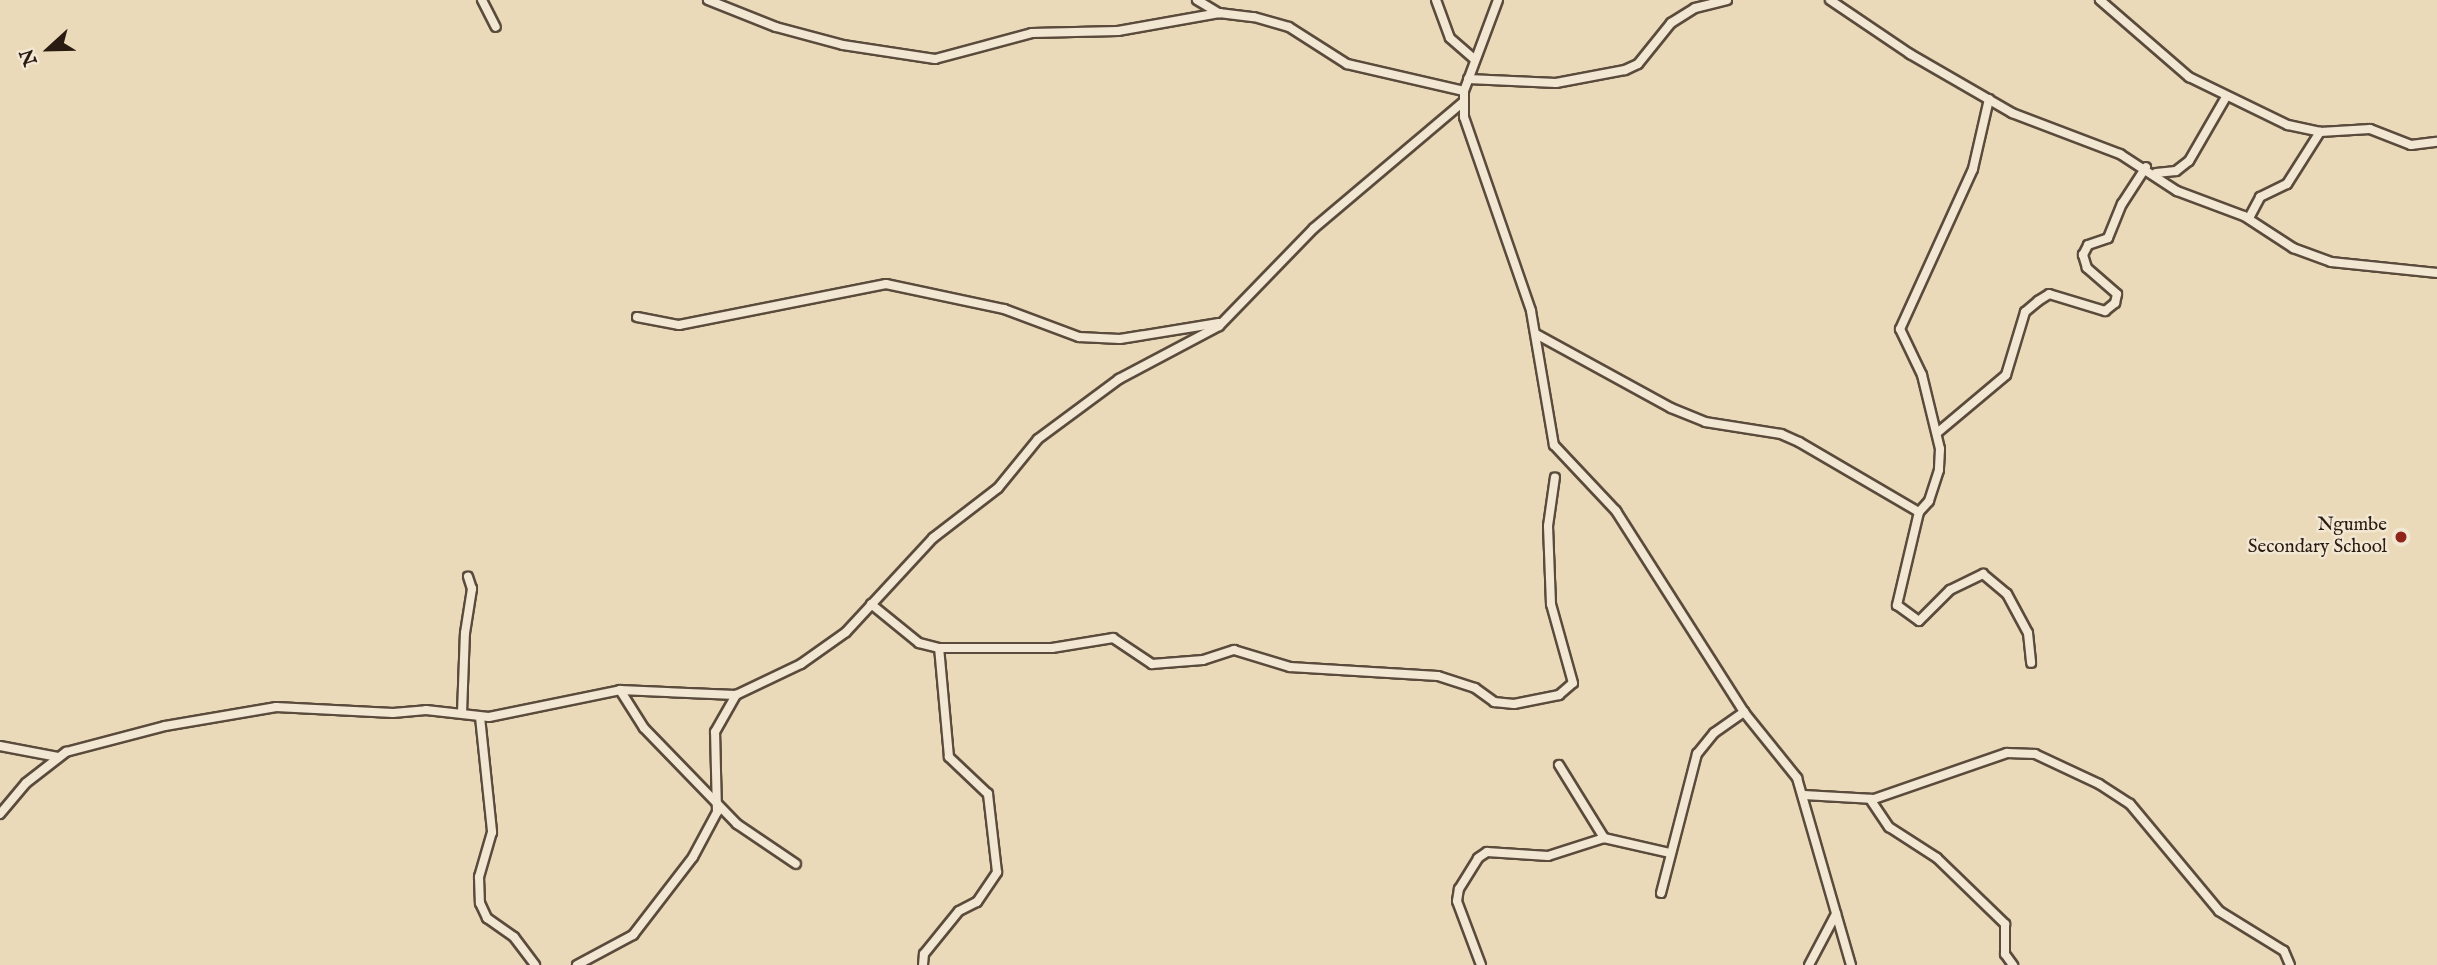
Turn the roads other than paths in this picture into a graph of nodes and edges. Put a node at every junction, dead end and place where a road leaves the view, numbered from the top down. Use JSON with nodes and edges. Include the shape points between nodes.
{"nodes":[{"id":1,"x":482,"y":0,"type":"edge"},
{"id":2,"x":708,"y":0,"type":"edge"},
{"id":3,"x":1197,"y":0,"type":"edge"},
{"id":4,"x":1436,"y":0,"type":"edge"},
{"id":5,"x":1498,"y":0,"type":"edge"},
{"id":6,"x":1830,"y":0,"type":"edge"},
{"id":7,"x":2100,"y":0,"type":"edge"},
{"id":8,"x":1721,"y":1,"type":"edge"},
{"id":9,"x":1219,"y":13,"type":"junction"},
{"id":10,"x":496,"y":27,"type":"dead end"},
{"id":11,"x":1474,"y":59,"type":"junction"},
{"id":12,"x":1468,"y":79,"type":"junction"},
{"id":13,"x":1464,"y":91,"type":"junction"},
{"id":14,"x":2226,"y":97,"type":"junction"},
{"id":15,"x":1989,"y":99,"type":"junction"},
{"id":16,"x":1462,"y":103,"type":"junction"},
{"id":17,"x":2320,"y":132,"type":"junction"},
{"id":18,"x":2437,"y":142,"type":"edge"},
{"id":19,"x":2146,"y":167,"type":"junction"},
{"id":20,"x":2155,"y":173,"type":"junction"},
{"id":21,"x":2249,"y":218,"type":"junction"},
{"id":22,"x":2437,"y":273,"type":"edge"},
{"id":23,"x":637,"y":317,"type":"dead end"},
{"id":24,"x":1225,"y":320,"type":"junction"},
{"id":25,"x":1536,"y":334,"type":"junction"},
{"id":26,"x":1937,"y":433,"type":"junction"},
{"id":27,"x":1555,"y":477,"type":"dead end"},
{"id":28,"x":1919,"y":512,"type":"junction"},
{"id":29,"x":468,"y":577,"type":"dead end"},
{"id":30,"x":871,"y":604,"type":"junction"},
{"id":31,"x":939,"y":648,"type":"junction"},
{"id":32,"x":2031,"y":663,"type":"dead end"},
{"id":33,"x":620,"y":690,"type":"junction"},
{"id":34,"x":736,"y":695,"type":"junction"},
{"id":35,"x":1744,"y":712,"type":"junction"},
{"id":36,"x":462,"y":713,"type":"junction"},
{"id":37,"x":480,"y":717,"type":"junction"},
{"id":38,"x":0,"y":746,"type":"edge"},
{"id":39,"x":58,"y":757,"type":"junction"},
{"id":40,"x":1559,"y":765,"type":"dead end"},
{"id":41,"x":1804,"y":794,"type":"junction"},
{"id":42,"x":1870,"y":799,"type":"junction"},
{"id":43,"x":718,"y":804,"type":"junction"},
{"id":44,"x":0,"y":814,"type":"edge"},
{"id":45,"x":1604,"y":838,"type":"junction"},
{"id":46,"x":1670,"y":853,"type":"junction"},
{"id":47,"x":796,"y":864,"type":"dead end"},
{"id":48,"x":1661,"y":893,"type":"dead end"},
{"id":49,"x":1836,"y":914,"type":"junction"},
{"id":50,"x":535,"y":965,"type":"edge"},
{"id":51,"x":577,"y":965,"type":"edge"},
{"id":52,"x":923,"y":965,"type":"edge"},
{"id":53,"x":1481,"y":965,"type":"edge"},
{"id":54,"x":1809,"y":965,"type":"edge"},
{"id":55,"x":1851,"y":965,"type":"edge"},
{"id":56,"x":2013,"y":965,"type":"edge"},
{"id":57,"x":2290,"y":965,"type":"edge"}],
"edges":[{"from":1,"to":10,"type":"street"},
{"from":2,"to":9,"type":"street","via":[[764,23],[843,46],[935,59],[1032,33],[1118,31]]},
{"from":3,"to":9,"type":"street"},
{"from":4,"to":11,"type":"street","via":[[1450,38]]},
{"from":5,"to":11,"type":"street"},
{"from":6,"to":15,"type":"street","via":[[1910,54]]},
{"from":7,"to":14,"type":"street","via":[[2175,67]]},
{"from":8,"to":12,"type":"street","via":[[1695,8],[1671,23],[1639,64],[1625,70],[1556,83]]},
{"from":9,"to":13,"type":"street","via":[[1274,21],[1348,64]]},
{"from":11,"to":12,"type":"street"},
{"from":12,"to":13,"type":"street"},
{"from":13,"to":16,"type":"street"},
{"from":14,"to":17,"type":"street","via":[[2288,125]]},
{"from":14,"to":20,"type":"street","via":[[2189,161],[2176,171]]},
{"from":15,"to":19,"type":"street","via":[[2012,113]]},
{"from":15,"to":26,"type":"street","via":[[1973,169],[1900,329],[1922,375]]},
{"from":16,"to":24,"type":"street","via":[[1314,228]]},
{"from":16,"to":25,"type":"street"},
{"from":17,"to":18,"type":"street","via":[[2370,129],[2411,145]]},
{"from":17,"to":21,"type":"street","via":[[2287,184],[2260,197]]},
{"from":19,"to":20,"type":"street"},
{"from":19,"to":26,"type":"street","via":[[2122,204],[2108,238],[2088,244],[2083,255],[2087,268],[2117,294],[2115,303],[2105,311],[2049,294],[2039,301],[2025,312],[2006,375]]},
{"from":20,"to":21,"type":"street","via":[[2177,191]]},
{"from":21,"to":22,"type":"street","via":[[2293,248],[2331,262]]},
{"from":23,"to":24,"type":"street","via":[[679,325],[886,284],[1004,309],[1079,337],[1120,339]]},
{"from":24,"to":30,"type":"street","via":[[1187,346],[1119,379],[1060,421],[1038,439],[998,488],[933,538]]},
{"from":25,"to":28,"type":"street","via":[[1705,422],[1781,434],[1799,442]]},
{"from":25,"to":35,"type":"street","via":[[1557,451],[1616,512]]},
{"from":26,"to":28,"type":"street","via":[[1939,470],[1929,501]]},
{"from":27,"to":31,"type":"street","via":[[1548,526],[1550,604],[1573,683],[1559,695],[1514,704],[1494,702],[1475,688],[1438,676],[1290,667],[1234,650],[1203,660],[1152,664],[1114,638],[1052,648]]},
{"from":28,"to":32,"type":"street","via":[[1897,606],[1919,621],[1950,590],[1983,574],[2012,603],[2028,633]]},
{"from":29,"to":36,"type":"street","via":[[472,589]]},
{"from":30,"to":31,"type":"street","via":[[919,643]]},
{"from":30,"to":34,"type":"street","via":[[821,651]]},
{"from":31,"to":52,"type":"street","via":[[949,757],[988,794],[997,872],[977,902],[959,911],[924,954]]},
{"from":33,"to":34,"type":"street"},
{"from":33,"to":37,"type":"street"},
{"from":33,"to":43,"type":"street","via":[[644,728]]},
{"from":34,"to":43,"type":"street","via":[[715,732]]},
{"from":35,"to":41,"type":"street","via":[[1784,758]]},
{"from":35,"to":46,"type":"street","via":[[1708,739],[1697,754]]},
{"from":36,"to":37,"type":"street"},
{"from":36,"to":39,"type":"street","via":[[276,706],[165,726]]},
{"from":37,"to":50,"type":"street","via":[[492,832],[479,877],[480,903],[487,918],[514,937]]},
{"from":38,"to":39,"type":"street"},
{"from":39,"to":44,"type":"street","via":[[26,783]]},
{"from":40,"to":45,"type":"street"},
{"from":41,"to":42,"type":"street"},
{"from":41,"to":49,"type":"street"},
{"from":42,"to":56,"type":"street","via":[[1889,827],[1937,858],[2005,924],[2005,954]]},
{"from":42,"to":57,"type":"street","via":[[2007,753],[2035,754],[2130,804],[2219,911],[2284,951]]},
{"from":43,"to":47,"type":"street","via":[[751,836]]},
{"from":43,"to":51,"type":"street","via":[[693,857],[639,930]]},
{"from":45,"to":46,"type":"street"},
{"from":45,"to":53,"type":"street","via":[[1548,856],[1487,852],[1478,858],[1457,901]]},
{"from":46,"to":48,"type":"street"},
{"from":49,"to":54,"type":"street"},
{"from":49,"to":55,"type":"street"}]}
